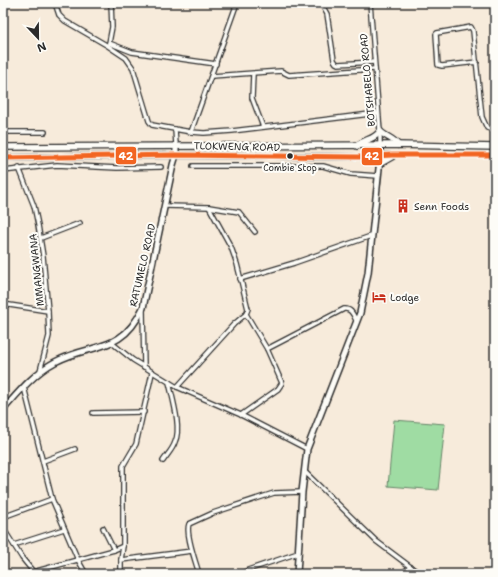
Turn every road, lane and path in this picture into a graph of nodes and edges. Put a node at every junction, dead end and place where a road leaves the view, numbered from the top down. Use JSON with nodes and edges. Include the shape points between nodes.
{"nodes":[{"id":1,"x":55,"y":3,"type":"edge"},
{"id":2,"x":111,"y":3,"type":"edge"},
{"id":3,"x":238,"y":3,"type":"edge"},
{"id":4,"x":370,"y":3,"type":"edge"},
{"id":5,"x":322,"y":5,"type":"dead end"},
{"id":6,"x":108,"y":44,"type":"junction"},
{"id":7,"x":374,"y":62,"type":"junction"},
{"id":8,"x":477,"y":62,"type":"junction"},
{"id":9,"x":216,"y":64,"type":"junction"},
{"id":10,"x":374,"y":69,"type":"junction"},
{"id":11,"x":253,"y":74,"type":"junction"},
{"id":12,"x":212,"y":76,"type":"junction"},
{"id":13,"x":378,"y":113,"type":"junction"},
{"id":14,"x":263,"y":127,"type":"junction"},
{"id":15,"x":175,"y":129,"type":"junction"},
{"id":16,"x":380,"y":131,"type":"junction"},
{"id":17,"x":495,"y":131,"type":"edge"},
{"id":18,"x":3,"y":132,"type":"edge"},
{"id":19,"x":45,"y":132,"type":"dead end"},
{"id":20,"x":191,"y":132,"type":"junction"},
{"id":21,"x":176,"y":145,"type":"junction"},
{"id":22,"x":380,"y":145,"type":"junction"},
{"id":23,"x":398,"y":145,"type":"junction"},
{"id":24,"x":356,"y":146,"type":"junction"},
{"id":25,"x":495,"y":146,"type":"edge"},
{"id":26,"x":3,"y":147,"type":"edge"},
{"id":27,"x":176,"y":155,"type":"junction"},
{"id":28,"x":381,"y":155,"type":"junction"},
{"id":29,"x":401,"y":155,"type":"junction"},
{"id":30,"x":495,"y":155,"type":"edge"},
{"id":31,"x":359,"y":157,"type":"junction"},
{"id":32,"x":3,"y":158,"type":"edge"},
{"id":33,"x":379,"y":164,"type":"junction"},
{"id":34,"x":193,"y":166,"type":"dead end"},
{"id":35,"x":19,"y":168,"type":"junction"},
{"id":36,"x":161,"y":168,"type":"dead end"},
{"id":37,"x":3,"y":171,"type":"edge"},
{"id":38,"x":378,"y":176,"type":"junction"},
{"id":39,"x":165,"y":206,"type":"junction"},
{"id":40,"x":209,"y":207,"type":"junction"},
{"id":41,"x":80,"y":223,"type":"dead end"},
{"id":42,"x":255,"y":232,"type":"dead end"},
{"id":43,"x":371,"y":236,"type":"junction"},
{"id":44,"x":41,"y":238,"type":"junction"},
{"id":45,"x":240,"y":278,"type":"junction"},
{"id":46,"x":3,"y":304,"type":"edge"},
{"id":47,"x":143,"y":308,"type":"junction"},
{"id":48,"x":48,"y":311,"type":"junction"},
{"id":49,"x":246,"y":314,"type":"junction"},
{"id":50,"x":357,"y":322,"type":"junction"},
{"id":51,"x":112,"y":344,"type":"junction"},
{"id":52,"x":268,"y":349,"type":"junction"},
{"id":53,"x":144,"y":367,"type":"junction"},
{"id":54,"x":40,"y":372,"type":"junction"},
{"id":55,"x":152,"y":373,"type":"junction"},
{"id":56,"x":169,"y":382,"type":"junction"},
{"id":57,"x":24,"y":387,"type":"junction"},
{"id":58,"x":177,"y":387,"type":"junction"},
{"id":59,"x":3,"y":410,"type":"edge"},
{"id":60,"x":144,"y":412,"type":"junction"},
{"id":61,"x":93,"y":413,"type":"dead end"},
{"id":62,"x":241,"y":415,"type":"junction"},
{"id":63,"x":75,"y":449,"type":"dead end"},
{"id":64,"x":307,"y":449,"type":"junction"},
{"id":65,"x":43,"y":461,"type":"junction"},
{"id":66,"x":163,"y":461,"type":"dead end"},
{"id":67,"x":303,"y":470,"type":"junction"},
{"id":68,"x":302,"y":492,"type":"junction"},
{"id":69,"x":52,"y":499,"type":"junction"},
{"id":70,"x":3,"y":518,"type":"edge"},
{"id":71,"x":3,"y":528,"type":"edge"},
{"id":72,"x":103,"y":528,"type":"dead end"},
{"id":73,"x":64,"y":529,"type":"junction"},
{"id":74,"x":14,"y":545,"type":"junction"},
{"id":75,"x":123,"y":546,"type":"junction"},
{"id":76,"x":114,"y":550,"type":"junction"},
{"id":77,"x":192,"y":551,"type":"junction"},
{"id":78,"x":298,"y":553,"type":"junction"},
{"id":79,"x":78,"y":560,"type":"junction"},
{"id":80,"x":121,"y":560,"type":"junction"},
{"id":81,"x":411,"y":567,"type":"junction"},
{"id":82,"x":34,"y":573,"type":"edge"},
{"id":83,"x":86,"y":574,"type":"edge"},
{"id":84,"x":121,"y":574,"type":"edge"},
{"id":85,"x":199,"y":574,"type":"edge"},
{"id":86,"x":242,"y":574,"type":"edge"},
{"id":87,"x":297,"y":574,"type":"edge"},
{"id":88,"x":400,"y":574,"type":"edge"},
{"id":89,"x":420,"y":574,"type":"edge"}],
"edges":[{"from":1,"to":6,"type":"street","via":[[59,15],[65,21]]},
{"from":2,"to":6,"type":"street","via":[[112,27]]},
{"from":3,"to":9,"type":"street"},
{"from":4,"to":7,"type":"street","name":"BOTSHABELO ROAD"},
{"from":5,"to":7,"type":"street","via":[[327,14],[336,63]]},
{"from":6,"to":9,"type":"street","via":[[132,52]]},
{"from":6,"to":15,"type":"street","via":[[132,65],[151,124]]},
{"from":7,"to":10,"type":"street","name":"BOTSHABELO ROAD"},
{"from":8,"to":8,"type":"street","via":[[471,27],[436,34],[438,64],[442,66]]},
{"from":8,"to":17,"type":"street","via":[[482,117],[487,128]]},
{"from":9,"to":12,"type":"street"},
{"from":10,"to":11,"type":"street","via":[[289,75],[282,71]]},
{"from":10,"to":13,"type":"street","name":"BOTSHABELO ROAD"},
{"from":11,"to":12,"type":"street"},
{"from":11,"to":14,"type":"street","via":[[252,98]]},
{"from":12,"to":20,"type":"street"},
{"from":13,"to":14,"type":"street"},
{"from":13,"to":16,"type":"street","name":"BOTSHABELO ROAD"},
{"from":14,"to":20,"type":"street"},
{"from":15,"to":20,"type":"street"},
{"from":15,"to":21,"type":"street"},
{"from":16,"to":22,"type":"street","name":"BOTSHABELO ROAD"},
{"from":16,"to":23,"type":"main road"},
{"from":16,"to":24,"type":"main road","via":[[376,137]]},
{"from":18,"to":19,"type":"street"},
{"from":21,"to":24,"type":"main road","name":"TLOKWENG ROAD"},
{"from":21,"to":26,"type":"main road","name":"TLOKWENG ROAD"},
{"from":21,"to":27,"type":"street","name":"RATUMELO ROAD"},
{"from":22,"to":23,"type":"main road","name":"TLOKWENG ROAD"},
{"from":22,"to":24,"type":"main road","name":"TLOKWENG ROAD"},
{"from":22,"to":28,"type":"street","name":"BOTSHABELO ROAD"},
{"from":23,"to":25,"type":"main road","name":"TLOKWENG ROAD"},
{"from":27,"to":31,"type":"main road","name":"TLOKWENG ROAD"},
{"from":27,"to":32,"type":"main road","name":"TLOKWENG ROAD"},
{"from":27,"to":39,"type":"street","name":"RATUMELO ROAD"},
{"from":28,"to":29,"type":"main road","name":"TLOKWENG ROAD"},
{"from":28,"to":31,"type":"main road","name":"TLOKWENG ROAD"},
{"from":28,"to":33,"type":"street","name":"BOTSHABELO ROAD"},
{"from":29,"to":30,"type":"main road","name":"TLOKWENG ROAD"},
{"from":29,"to":33,"type":"main road","via":[[392,156]]},
{"from":31,"to":33,"type":"main road","via":[[370,158]]},
{"from":33,"to":38,"type":"street","name":"BOTSHABELO ROAD"},
{"from":34,"to":38,"type":"street","via":[[323,166],[351,174]]},
{"from":35,"to":36,"type":"street","via":[[68,165]]},
{"from":35,"to":37,"type":"street"},
{"from":35,"to":44,"type":"street","name":"MMANGWANA","via":[[32,198]]},
{"from":38,"to":43,"type":"street","name":"BOTSHABELO ROAD"},
{"from":39,"to":40,"type":"street"},
{"from":39,"to":47,"type":"street","name":"RATUMELO ROAD"},
{"from":40,"to":42,"type":"street","via":[[238,212]]},
{"from":40,"to":45,"type":"street","via":[[231,247]]},
{"from":41,"to":44,"type":"street"},
{"from":43,"to":45,"type":"street","via":[[294,263]]},
{"from":43,"to":50,"type":"street","name":"BOTSHABELO ROAD","via":[[368,273]]},
{"from":44,"to":48,"type":"street","name":"MMANGWANA"},
{"from":45,"to":49,"type":"street","via":[[248,309]]},
{"from":46,"to":48,"type":"street"},
{"from":47,"to":51,"type":"street","name":"RATUMELO ROAD","via":[[135,324]]},
{"from":47,"to":53,"type":"street"},
{"from":48,"to":54,"type":"street","name":"MMANGWANA","via":[[49,336]]},
{"from":49,"to":52,"type":"street"},
{"from":49,"to":58,"type":"street"},
{"from":50,"to":52,"type":"street","via":[[350,311],[344,309]]},
{"from":50,"to":64,"type":"street","name":"BOTSHABELO ROAD"},
{"from":51,"to":53,"type":"street"},
{"from":51,"to":54,"type":"street","name":"RATUMELO ROAD","via":[[60,359]]},
{"from":52,"to":62,"type":"street","via":[[282,385]]},
{"from":53,"to":55,"type":"street"},
{"from":54,"to":57,"type":"street","name":"RATUMELO ROAD"},
{"from":55,"to":56,"type":"street"},
{"from":55,"to":60,"type":"street"},
{"from":56,"to":58,"type":"street"},
{"from":56,"to":66,"type":"street","via":[[177,417],[177,433],[176,442]]},
{"from":57,"to":59,"type":"street","name":"RATUMELO ROAD"},
{"from":57,"to":65,"type":"street"},
{"from":58,"to":62,"type":"street"},
{"from":60,"to":61,"type":"street"},
{"from":60,"to":75,"type":"street","via":[[136,444],[123,466]]},
{"from":62,"to":64,"type":"street"},
{"from":63,"to":65,"type":"street"},
{"from":64,"to":67,"type":"street","name":"BOTSHABELO ROAD"},
{"from":65,"to":69,"type":"street"},
{"from":67,"to":68,"type":"street","name":"BOTSHABELO ROAD"},
{"from":67,"to":81,"type":"street","via":[[376,541]]},
{"from":68,"to":77,"type":"street","via":[[274,493],[213,513],[189,524]]},
{"from":68,"to":78,"type":"street","name":"BOTSHABELO ROAD"},
{"from":69,"to":70,"type":"street"},
{"from":69,"to":73,"type":"street"},
{"from":71,"to":74,"type":"street"},
{"from":72,"to":76,"type":"street"},
{"from":73,"to":74,"type":"street"},
{"from":73,"to":79,"type":"street"},
{"from":74,"to":82,"type":"street"},
{"from":75,"to":76,"type":"street"},
{"from":75,"to":80,"type":"street"},
{"from":76,"to":79,"type":"street"},
{"from":77,"to":80,"type":"street"},
{"from":77,"to":85,"type":"street"},
{"from":78,"to":86,"type":"street"},
{"from":78,"to":87,"type":"street","name":"BOTSHABELO ROAD"},
{"from":79,"to":82,"type":"street"},
{"from":79,"to":83,"type":"street"},
{"from":80,"to":84,"type":"street"},
{"from":81,"to":88,"type":"street"},
{"from":81,"to":89,"type":"street"}]}
